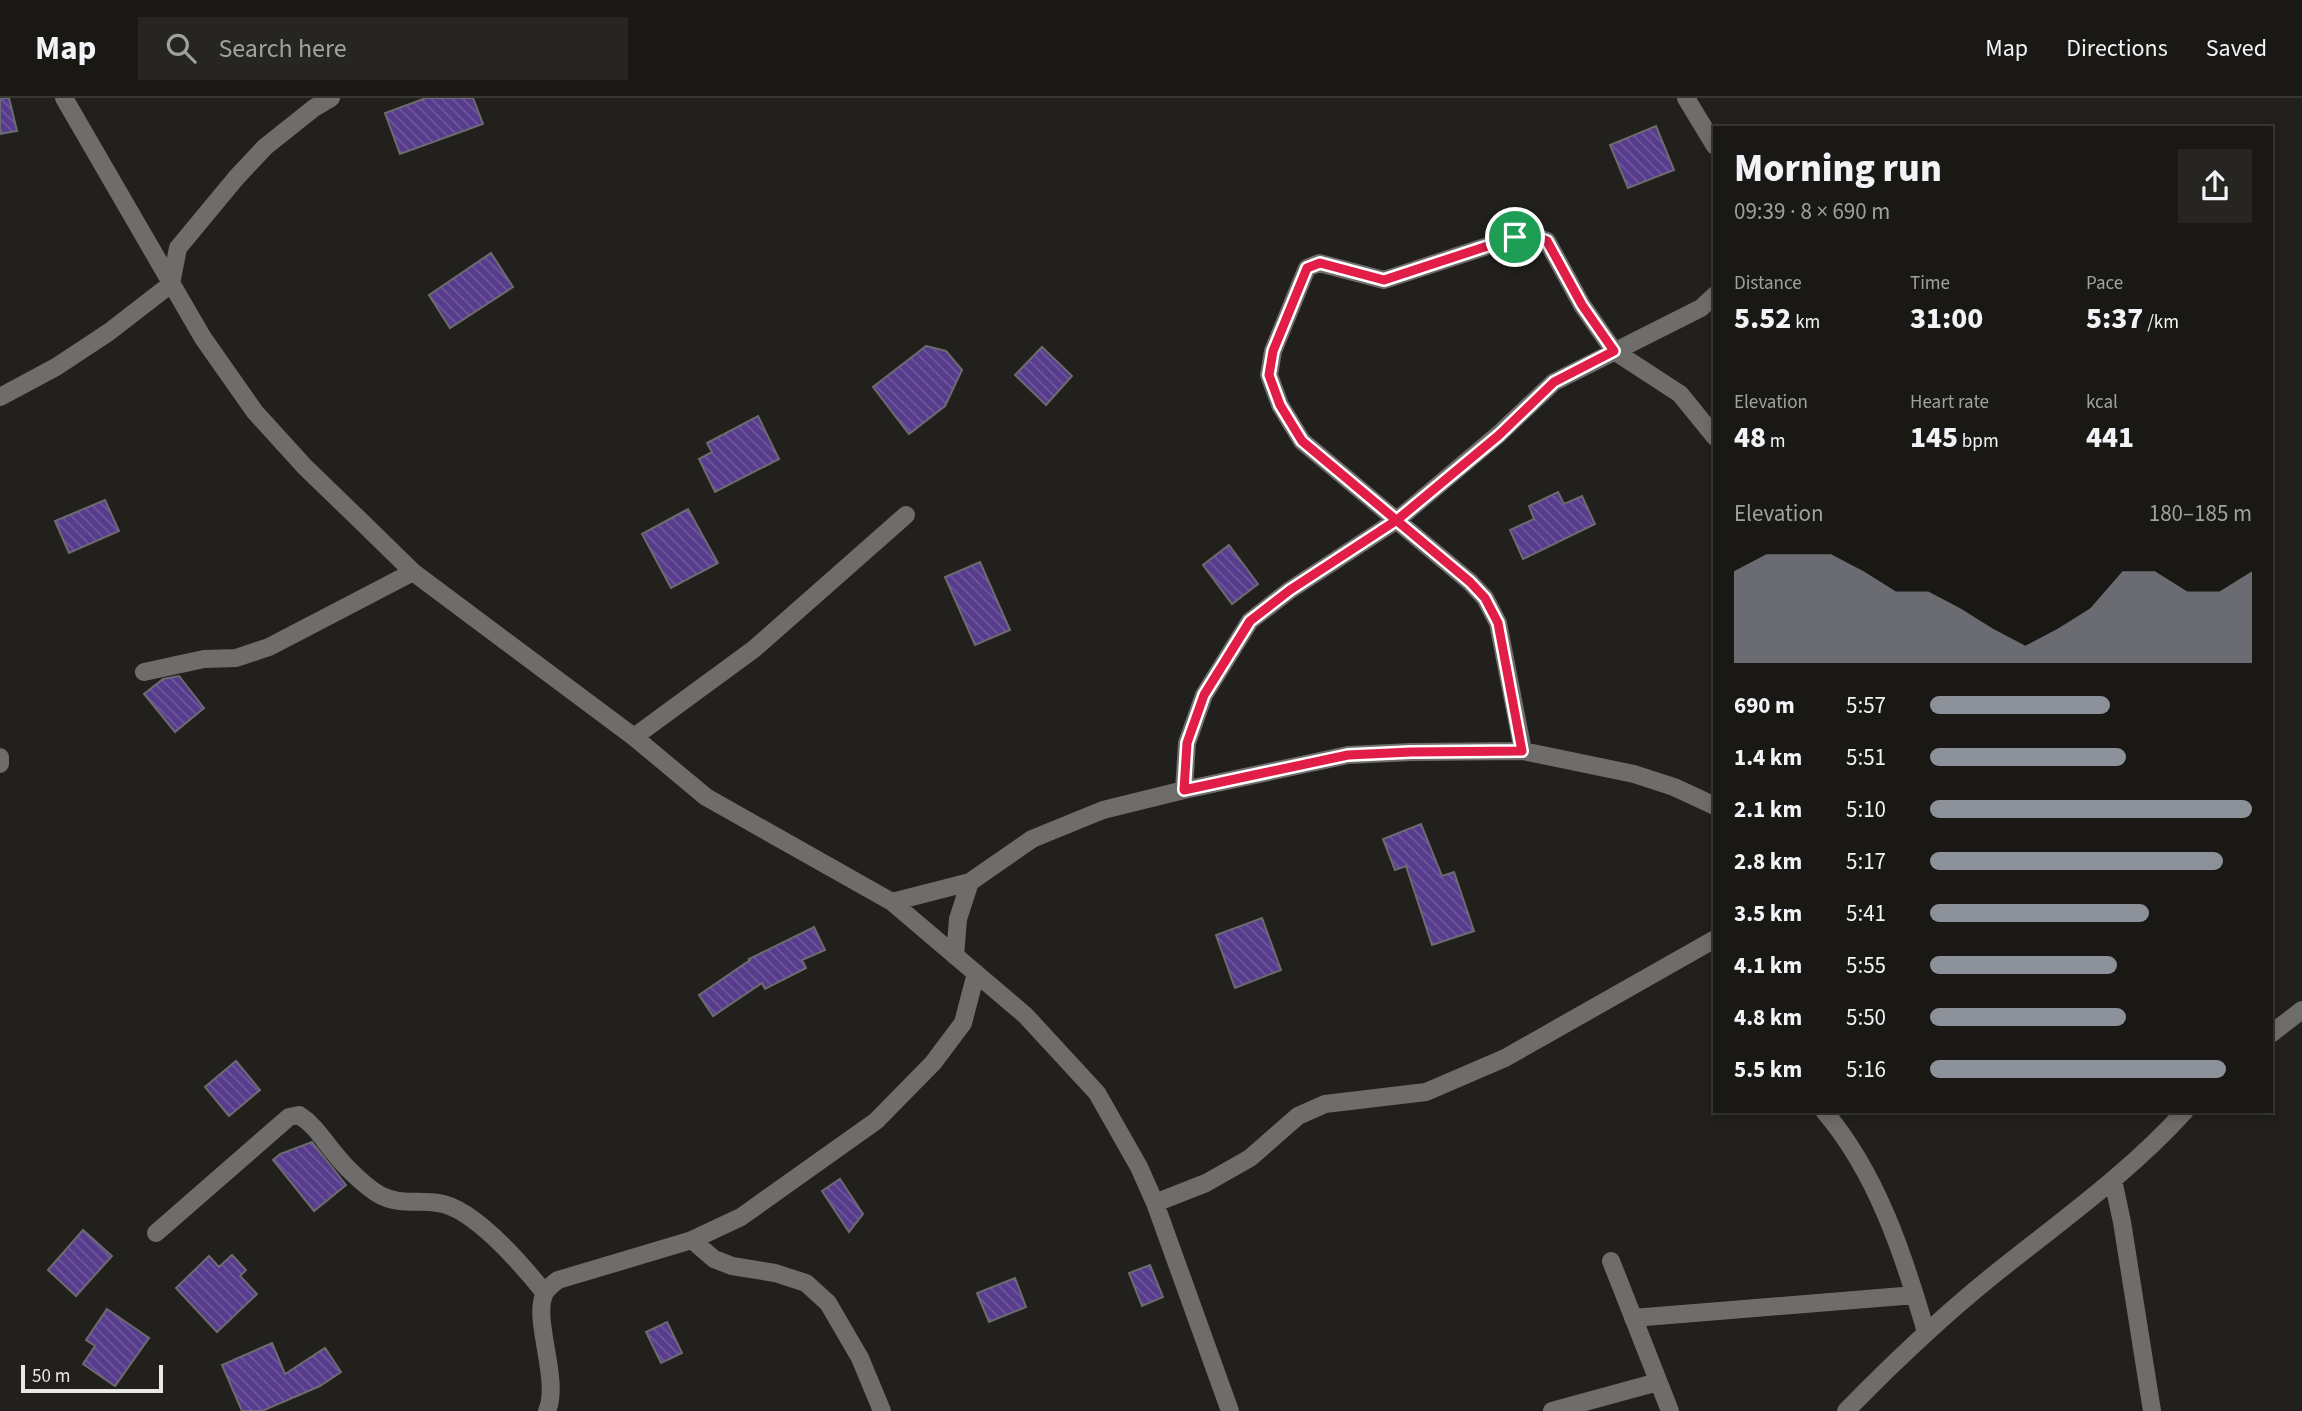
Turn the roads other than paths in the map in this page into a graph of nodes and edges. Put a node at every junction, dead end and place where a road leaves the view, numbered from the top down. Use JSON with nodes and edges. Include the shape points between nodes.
{"nodes":[{"id":1,"x":64,"y":98,"type":"edge"},
{"id":2,"x":331,"y":98,"type":"edge"},
{"id":3,"x":1686,"y":98,"type":"edge"},
{"id":4,"x":1713,"y":143,"type":"edge"},
{"id":5,"x":150,"y":247,"type":"junction"},
{"id":6,"x":178,"y":248,"type":"junction"},
{"id":7,"x":171,"y":284,"type":"junction"},
{"id":8,"x":1713,"y":297,"type":"edge"},
{"id":9,"x":1614,"y":351,"type":"junction"},
{"id":10,"x":0,"y":397,"type":"edge"},
{"id":11,"x":1713,"y":435,"type":"edge"},
{"id":12,"x":906,"y":515,"type":"dead end"},
{"id":13,"x":1397,"y":520,"type":"junction"},
{"id":14,"x":413,"y":572,"type":"junction"},
{"id":15,"x":144,"y":672,"type":"dead end"},
{"id":16,"x":634,"y":737,"type":"junction"},
{"id":17,"x":1522,"y":751,"type":"junction"},
{"id":18,"x":0,"y":757,"type":"edge"},
{"id":19,"x":0,"y":764,"type":"edge"},
{"id":20,"x":1184,"y":790,"type":"junction"},
{"id":21,"x":1713,"y":805,"type":"edge"},
{"id":22,"x":970,"y":881,"type":"junction"},
{"id":23,"x":892,"y":902,"type":"junction"},
{"id":24,"x":1713,"y":940,"type":"edge"},
{"id":25,"x":956,"y":956,"type":"junction"},
{"id":26,"x":976,"y":973,"type":"junction"},
{"id":27,"x":2302,"y":1010,"type":"edge"},
{"id":28,"x":2273,"y":1032,"type":"edge"},
{"id":29,"x":1825,"y":1113,"type":"edge"},
{"id":30,"x":2183,"y":1113,"type":"edge"},
{"id":31,"x":2113,"y":1180,"type":"junction"},
{"id":32,"x":1155,"y":1203,"type":"junction"},
{"id":33,"x":156,"y":1233,"type":"dead end"},
{"id":34,"x":692,"y":1240,"type":"junction"},
{"id":35,"x":1611,"y":1261,"type":"dead end"},
{"id":36,"x":544,"y":1292,"type":"junction"},
{"id":37,"x":1915,"y":1295,"type":"junction"},
{"id":38,"x":1633,"y":1318,"type":"junction"},
{"id":39,"x":1926,"y":1332,"type":"junction"},
{"id":40,"x":1658,"y":1382,"type":"junction"},
{"id":41,"x":547,"y":1411,"type":"edge"},
{"id":42,"x":882,"y":1411,"type":"edge"},
{"id":43,"x":1230,"y":1411,"type":"edge"},
{"id":44,"x":1552,"y":1411,"type":"edge"},
{"id":45,"x":1670,"y":1411,"type":"edge"},
{"id":46,"x":1846,"y":1411,"type":"edge"},
{"id":47,"x":2152,"y":1411,"type":"edge"}],
"edges":[{"from":1,"to":5,"type":"street"},
{"from":2,"to":6,"type":"street","via":[[265,147]]},
{"from":3,"to":4,"type":"street"},
{"from":5,"to":6,"type":"street"},
{"from":5,"to":7,"type":"street"},
{"from":6,"to":7,"type":"street"},
{"from":7,"to":10,"type":"street","via":[[78,353]]},
{"from":7,"to":14,"type":"street","via":[[255,412],[304,467]]},
{"from":8,"to":9,"type":"street","via":[[1701,308]]},
{"from":9,"to":11,"type":"street","via":[[1680,394]]},
{"from":9,"to":13,"type":"street","via":[[1554,382]]},
{"from":9,"to":13,"type":"street","via":[[1547,241],[1531,235],[1384,280],[1320,263],[1307,268],[1273,351],[1269,375],[1280,405],[1302,441]]},
{"from":12,"to":16,"type":"street","via":[[754,649]]},
{"from":13,"to":17,"type":"street","via":[[1485,598],[1498,623]]},
{"from":13,"to":20,"type":"street","via":[[1250,621],[1204,695],[1187,743]]},
{"from":14,"to":15,"type":"street","via":[[269,647],[236,658],[204,659]]},
{"from":14,"to":16,"type":"street"},
{"from":16,"to":23,"type":"street","via":[[706,797]]},
{"from":17,"to":20,"type":"street","via":[[1348,755]]},
{"from":17,"to":21,"type":"street","via":[[1634,774]]},
{"from":18,"to":19,"type":"street"},
{"from":20,"to":22,"type":"street","via":[[1104,810],[1032,839]]},
{"from":22,"to":23,"type":"street"},
{"from":22,"to":25,"type":"street","via":[[958,919]]},
{"from":23,"to":25,"type":"street"},
{"from":24,"to":32,"type":"street","via":[[1504,1058],[1426,1092],[1325,1104],[1298,1116],[1250,1157],[1206,1183]]},
{"from":25,"to":26,"type":"street"},
{"from":26,"to":32,"type":"street","via":[[1026,1015],[1097,1093]]},
{"from":26,"to":34,"type":"street","via":[[963,1023],[933,1063],[876,1121],[741,1217]]},
{"from":27,"to":28,"type":"street"},
{"from":29,"to":37,"type":"street","via":[[1880,1201]]},
{"from":30,"to":31,"type":"street"},
{"from":31,"to":39,"type":"street"},
{"from":31,"to":47,"type":"street"},
{"from":32,"to":43,"type":"street"},
{"from":33,"to":36,"type":"street","via":[[289,1117],[299,1115],[338,1159],[380,1195],[405,1202],[441,1203],[473,1219],[521,1263]]},
{"from":34,"to":36,"type":"street","via":[[558,1280]]},
{"from":34,"to":42,"type":"street","via":[[714,1259],[806,1283],[821,1296],[860,1358]]},
{"from":35,"to":38,"type":"street"},
{"from":36,"to":41,"type":"street","via":[[541,1313],[551,1380]]},
{"from":37,"to":38,"type":"street"},
{"from":37,"to":39,"type":"street"},
{"from":38,"to":40,"type":"street"},
{"from":39,"to":46,"type":"street"},
{"from":40,"to":44,"type":"street"},
{"from":40,"to":45,"type":"street"}]}
